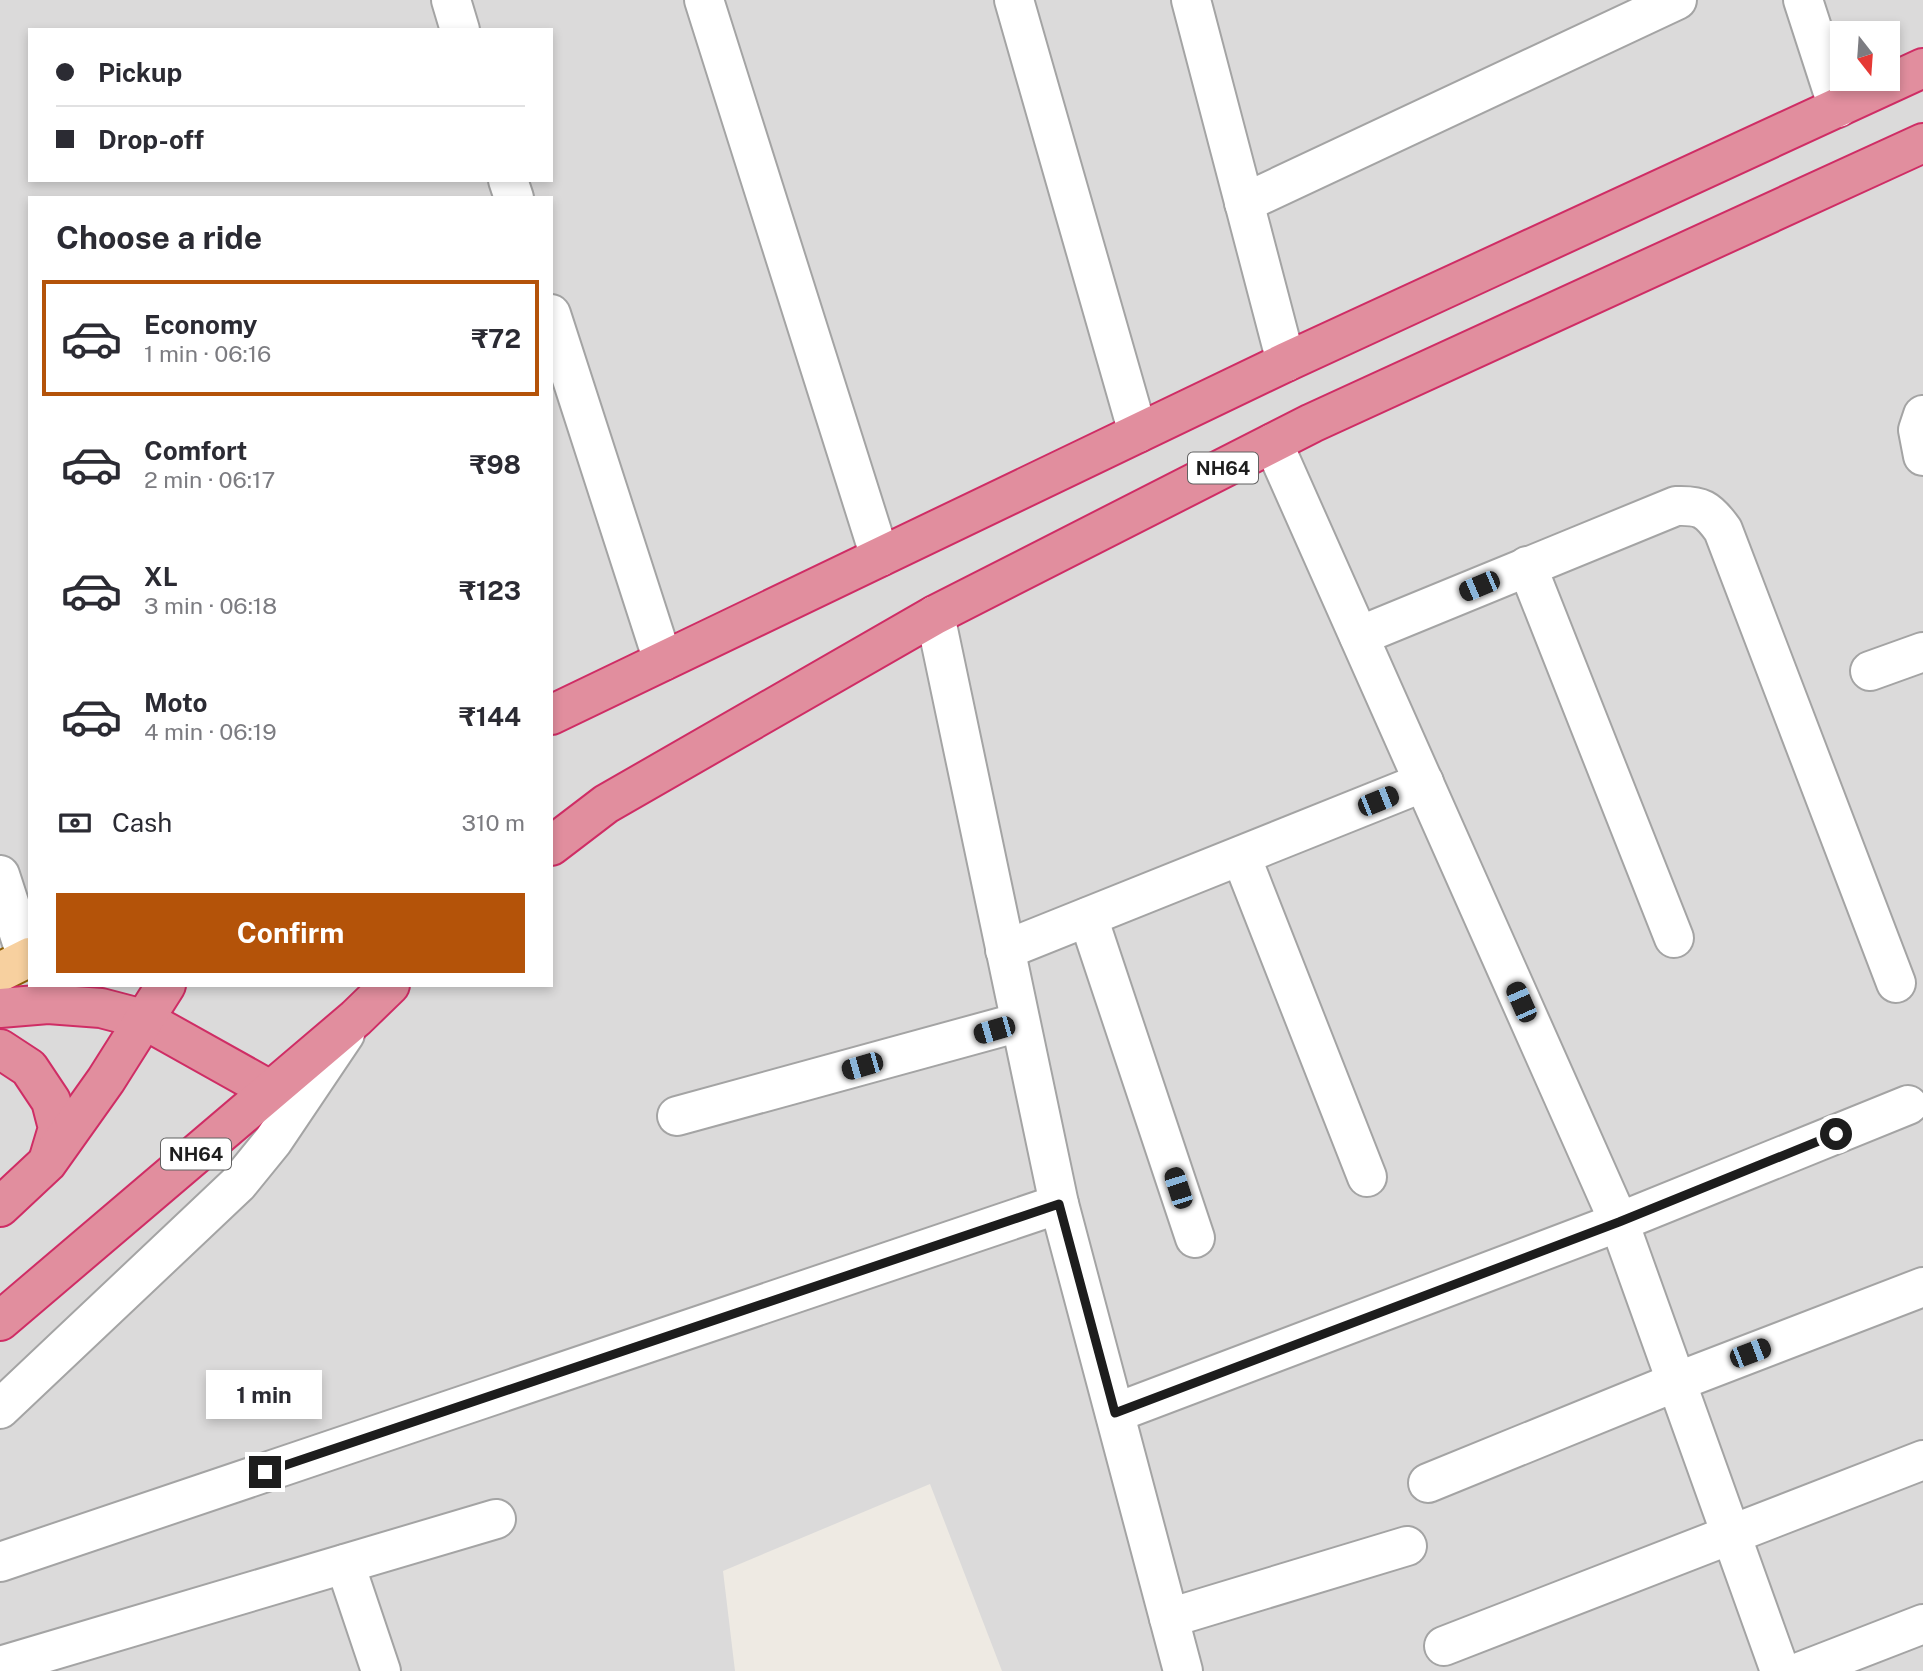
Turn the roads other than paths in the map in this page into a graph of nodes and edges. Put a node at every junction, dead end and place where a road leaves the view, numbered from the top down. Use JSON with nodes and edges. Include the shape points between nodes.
{"nodes":[{"id":1,"x":451,"y":0,"type":"edge"},
{"id":2,"x":704,"y":0,"type":"edge"},
{"id":3,"x":1014,"y":0,"type":"edge"},
{"id":4,"x":1191,"y":0,"type":"edge"},
{"id":5,"x":1677,"y":0,"type":"edge"},
{"id":6,"x":1803,"y":0,"type":"edge"},
{"id":7,"x":459,"y":28,"type":"edge"},
{"id":8,"x":1923,"y":68,"type":"edge"},
{"id":9,"x":1838,"y":108,"type":"junction"},
{"id":10,"x":1923,"y":143,"type":"edge"},
{"id":11,"x":1244,"y":203,"type":"junction"},
{"id":12,"x":553,"y":320,"type":"edge"},
{"id":13,"x":1286,"y":362,"type":"junction"},
{"id":14,"x":1923,"y":415,"type":"edge"},
{"id":15,"x":1138,"y":433,"type":"junction"},
{"id":16,"x":1273,"y":443,"type":"junction"},
{"id":17,"x":1923,"y":456,"type":"edge"},
{"id":18,"x":880,"y":557,"type":"junction"},
{"id":19,"x":1527,"y":566,"type":"junction"},
{"id":20,"x":935,"y":615,"type":"junction"},
{"id":21,"x":1359,"y":636,"type":"junction"},
{"id":22,"x":1923,"y":652,"type":"edge"},
{"id":23,"x":663,"y":661,"type":"junction"},
{"id":24,"x":1870,"y":671,"type":"dead end"},
{"id":25,"x":553,"y":714,"type":"edge"},
{"id":26,"x":1423,"y":782,"type":"junction"},
{"id":27,"x":553,"y":844,"type":"edge"},
{"id":28,"x":1241,"y":856,"type":"junction"},
{"id":29,"x":0,"y":875,"type":"edge"},
{"id":30,"x":1088,"y":917,"type":"junction"},
{"id":31,"x":1674,"y":938,"type":"dead end"},
{"id":32,"x":1005,"y":950,"type":"junction"},
{"id":33,"x":19,"y":962,"type":"edge"},
{"id":34,"x":1896,"y":983,"type":"dead end"},
{"id":35,"x":165,"y":987,"type":"edge"},
{"id":36,"x":388,"y":987,"type":"edge"},
{"id":37,"x":0,"y":1008,"type":"edge"},
{"id":38,"x":356,"y":1018,"type":"junction"},
{"id":39,"x":143,"y":1019,"type":"junction"},
{"id":40,"x":1020,"y":1022,"type":"junction"},
{"id":41,"x":0,"y":1049,"type":"edge"},
{"id":42,"x":270,"y":1090,"type":"junction"},
{"id":43,"x":1908,"y":1105,"type":"dead end"},
{"id":44,"x":677,"y":1116,"type":"dead end"},
{"id":45,"x":47,"y":1163,"type":"junction"},
{"id":46,"x":1367,"y":1177,"type":"dead end"},
{"id":47,"x":1059,"y":1204,"type":"junction"},
{"id":48,"x":0,"y":1208,"type":"edge"},
{"id":49,"x":1619,"y":1222,"type":"junction"},
{"id":50,"x":1195,"y":1238,"type":"dead end"},
{"id":51,"x":1923,"y":1287,"type":"edge"},
{"id":52,"x":0,"y":1321,"type":"edge"},
{"id":53,"x":1676,"y":1382,"type":"junction"},
{"id":54,"x":0,"y":1409,"type":"edge"},
{"id":55,"x":1115,"y":1413,"type":"junction"},
{"id":56,"x":1923,"y":1460,"type":"edge"},
{"id":57,"x":1428,"y":1483,"type":"dead end"},
{"id":58,"x":496,"y":1519,"type":"dead end"},
{"id":59,"x":1731,"y":1534,"type":"junction"},
{"id":60,"x":1407,"y":1546,"type":"dead end"},
{"id":61,"x":0,"y":1562,"type":"edge"},
{"id":62,"x":345,"y":1563,"type":"junction"},
{"id":63,"x":1169,"y":1618,"type":"junction"},
{"id":64,"x":1923,"y":1624,"type":"edge"},
{"id":65,"x":1444,"y":1646,"type":"dead end"},
{"id":66,"x":0,"y":1667,"type":"edge"},
{"id":67,"x":381,"y":1671,"type":"edge"},
{"id":68,"x":1183,"y":1671,"type":"edge"},
{"id":69,"x":1780,"y":1671,"type":"edge"},
{"id":70,"x":1802,"y":1671,"type":"edge"}],
"edges":[{"from":1,"to":7,"type":"street"},
{"from":2,"to":18,"type":"street"},
{"from":3,"to":15,"type":"street"},
{"from":4,"to":11,"type":"street"},
{"from":5,"to":11,"type":"street"},
{"from":6,"to":9,"type":"street"},
{"from":8,"to":9,"type":"highway"},
{"from":9,"to":13,"type":"highway"},
{"from":10,"to":16,"type":"highway","number":"NH64"},
{"from":11,"to":13,"type":"street"},
{"from":12,"to":23,"type":"street"},
{"from":13,"to":15,"type":"highway"},
{"from":14,"to":17,"type":"street","via":[[1918,430]]},
{"from":15,"to":18,"type":"highway"},
{"from":16,"to":20,"type":"highway","number":"NH64"},
{"from":16,"to":21,"type":"street"},
{"from":18,"to":23,"type":"highway"},
{"from":19,"to":21,"type":"street"},
{"from":19,"to":31,"type":"street"},
{"from":19,"to":34,"type":"street","via":[[1676,506],[1696,506],[1713,515],[1723,530]]},
{"from":20,"to":27,"type":"highway","number":"NH64","via":[[606,804]]},
{"from":20,"to":32,"type":"street"},
{"from":21,"to":26,"type":"street"},
{"from":22,"to":24,"type":"street"},
{"from":23,"to":25,"type":"highway"},
{"from":26,"to":28,"type":"street"},
{"from":26,"to":49,"type":"street"},
{"from":28,"to":30,"type":"street"},
{"from":28,"to":46,"type":"street"},
{"from":29,"to":33,"type":"street"},
{"from":30,"to":32,"type":"street"},
{"from":30,"to":50,"type":"street"},
{"from":32,"to":40,"type":"street"},
{"from":35,"to":39,"type":"highway"},
{"from":36,"to":38,"type":"highway","number":"NH64"},
{"from":37,"to":39,"type":"highway","via":[[48,1004],[101,1008]]},
{"from":38,"to":42,"type":"highway","number":"NH64"},
{"from":38,"to":54,"type":"street","via":[[274,1141],[238,1184]]},
{"from":39,"to":42,"type":"highway"},
{"from":39,"to":45,"type":"highway"},
{"from":40,"to":44,"type":"street"},
{"from":40,"to":47,"type":"street"},
{"from":41,"to":45,"type":"highway","via":[[29,1068],[51,1101],[58,1128]]},
{"from":42,"to":52,"type":"highway","number":"NH64"},
{"from":43,"to":49,"type":"street"},
{"from":45,"to":48,"type":"highway"},
{"from":47,"to":55,"type":"street"},
{"from":47,"to":61,"type":"street"},
{"from":49,"to":53,"type":"street"},
{"from":49,"to":55,"type":"street"},
{"from":51,"to":53,"type":"street"},
{"from":53,"to":57,"type":"street"},
{"from":53,"to":59,"type":"street"},
{"from":55,"to":63,"type":"street"},
{"from":56,"to":59,"type":"street"},
{"from":58,"to":62,"type":"street"},
{"from":59,"to":65,"type":"street"},
{"from":59,"to":69,"type":"street"},
{"from":60,"to":63,"type":"street"},
{"from":62,"to":66,"type":"street"},
{"from":62,"to":67,"type":"street"},
{"from":63,"to":68,"type":"street"},
{"from":64,"to":70,"type":"street"}]}
